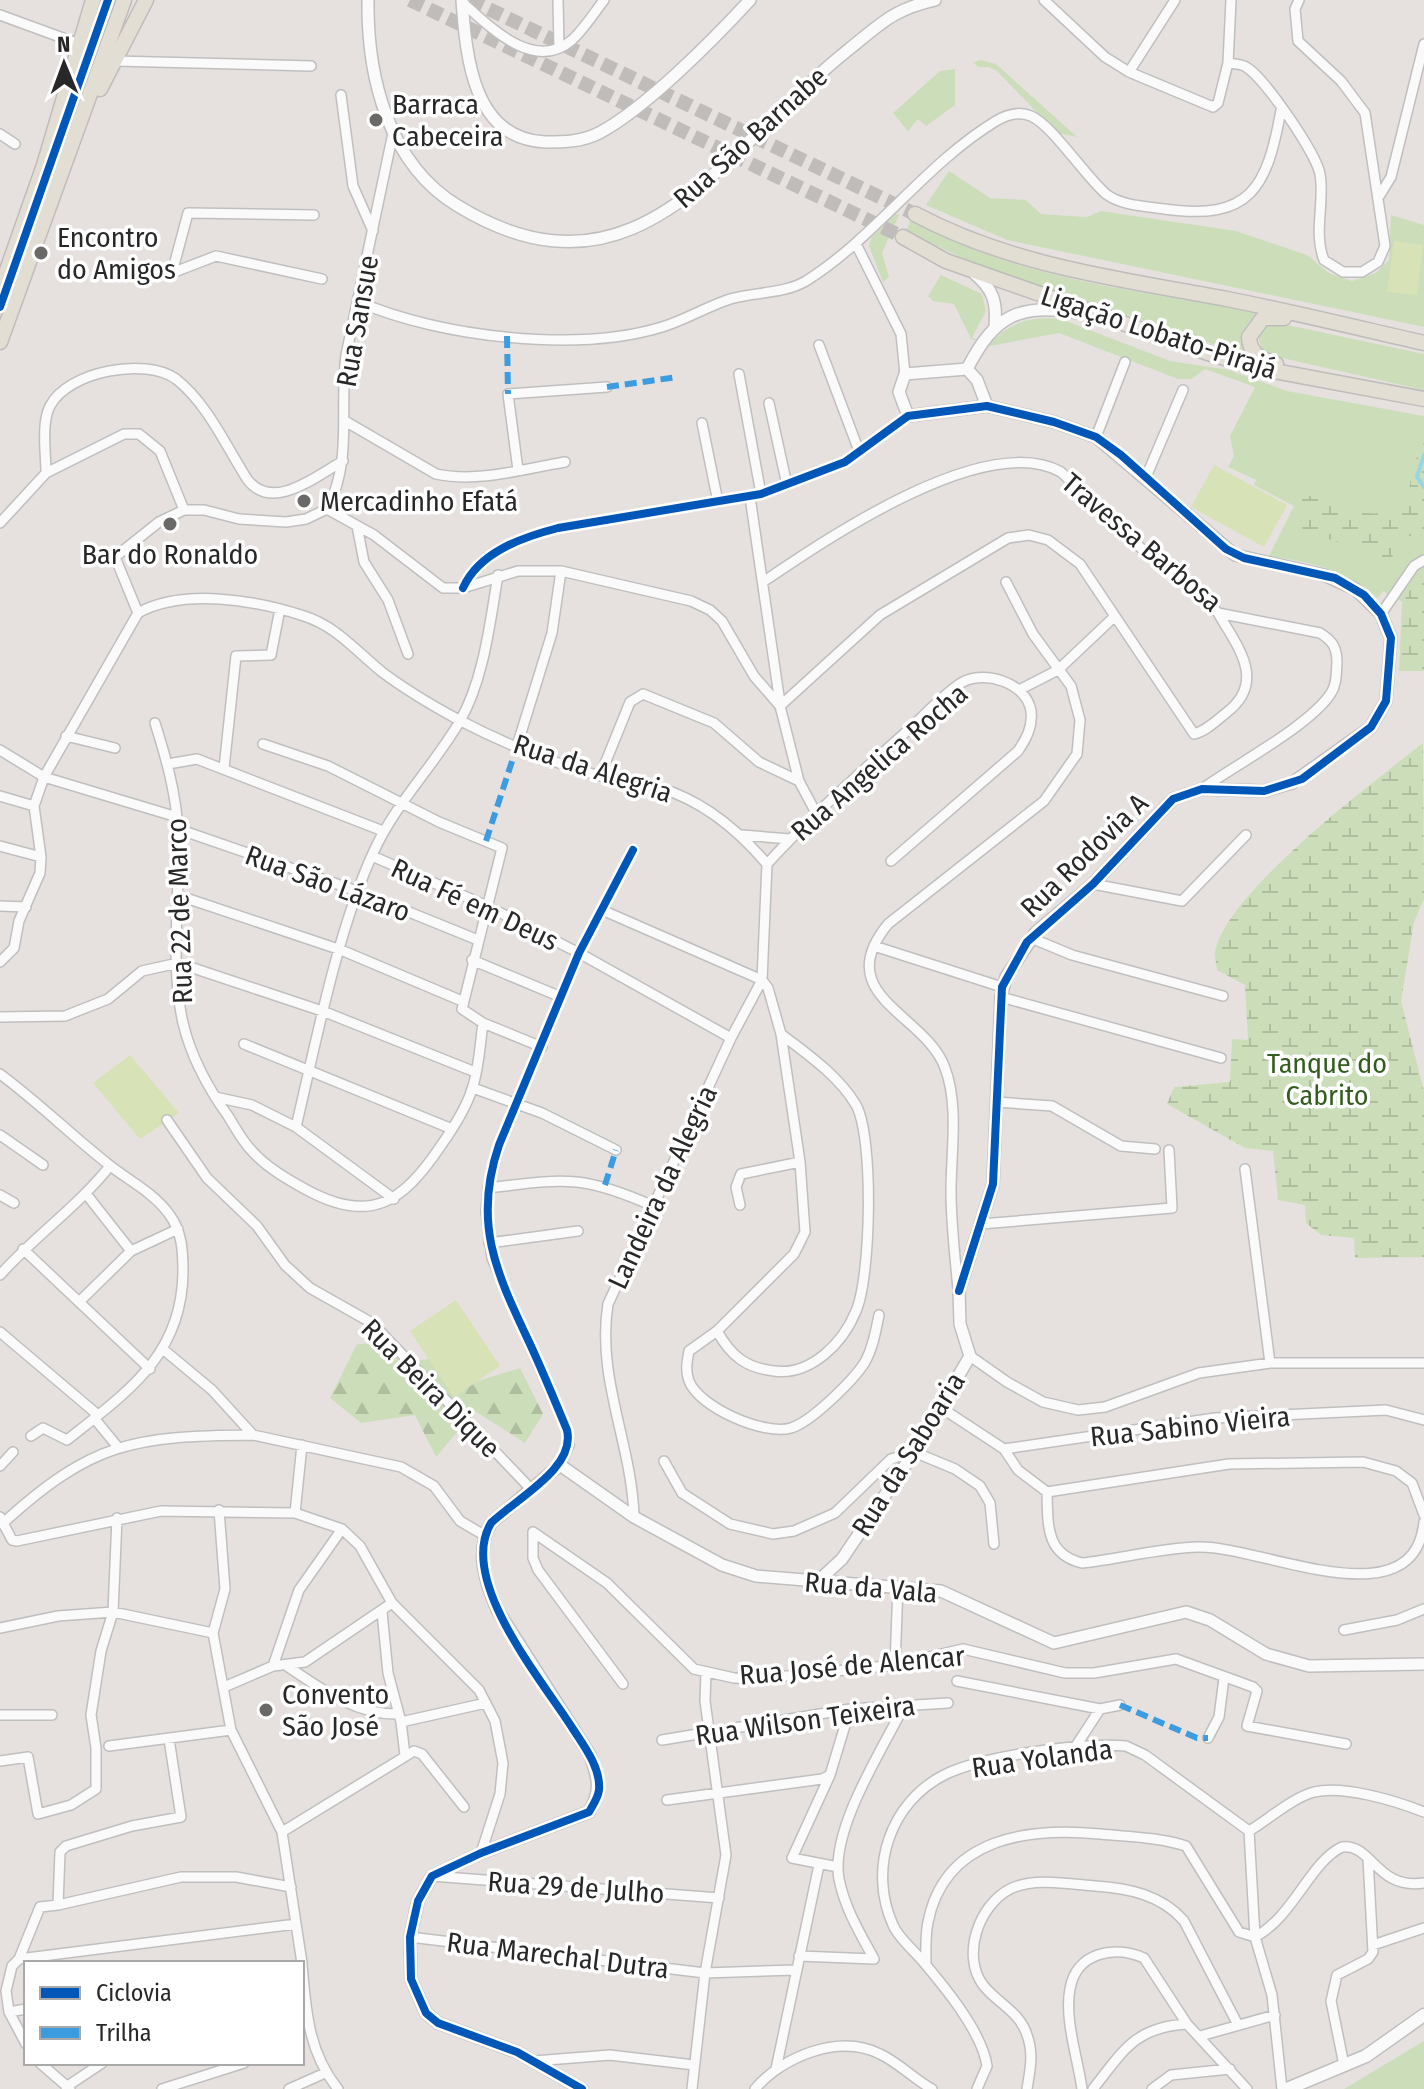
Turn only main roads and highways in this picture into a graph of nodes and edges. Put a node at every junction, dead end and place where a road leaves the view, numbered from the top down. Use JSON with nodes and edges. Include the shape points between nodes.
{"nodes":[{"id":1,"x":93,"y":0,"type":"edge"},
{"id":2,"x":124,"y":0,"type":"edge"},
{"id":3,"x":146,"y":0,"type":"edge"},
{"id":4,"x":73,"y":138,"type":"junction"},
{"id":5,"x":915,"y":214,"type":"tunnel mouth"},
{"id":6,"x":903,"y":237,"type":"tunnel mouth"},
{"id":7,"x":1,"y":286,"type":"edge"},
{"id":8,"x":1320,"y":319,"type":"junction"},
{"id":9,"x":0,"y":342,"type":"edge"},
{"id":10,"x":1424,"y":343,"type":"edge"},
{"id":11,"x":1342,"y":382,"type":"junction"},
{"id":12,"x":1424,"y":399,"type":"edge"},
{"id":13,"x":1424,"y":2015,"type":"edge"},
{"id":14,"x":1284,"y":2089,"type":"edge"}],
"edges":[{"from":1,"to":7,"type":"main road"},
{"from":2,"to":4,"type":"main road"},
{"from":3,"to":4,"type":"main road"},
{"from":4,"to":9,"type":"main road"},
{"from":5,"to":8,"type":"main road","name":"Ligação Lobato-Pirajá","via":[[986,247],[1036,262]]},
{"from":6,"to":11,"type":"main road","name":"Ligação Lobato-Pirajá","via":[[971,270],[1099,316],[1258,368]]},
{"from":8,"to":10,"type":"main road","name":"Ligação Lobato-Pirajá"},
{"from":8,"to":11,"type":"main road","via":[[1263,318],[1251,330],[1250,344],[1266,361]]},
{"from":11,"to":12,"type":"main road","name":"Ligação Lobato-Pirajá"},
{"from":13,"to":14,"type":"main road","via":[[1366,2056]]}]}
